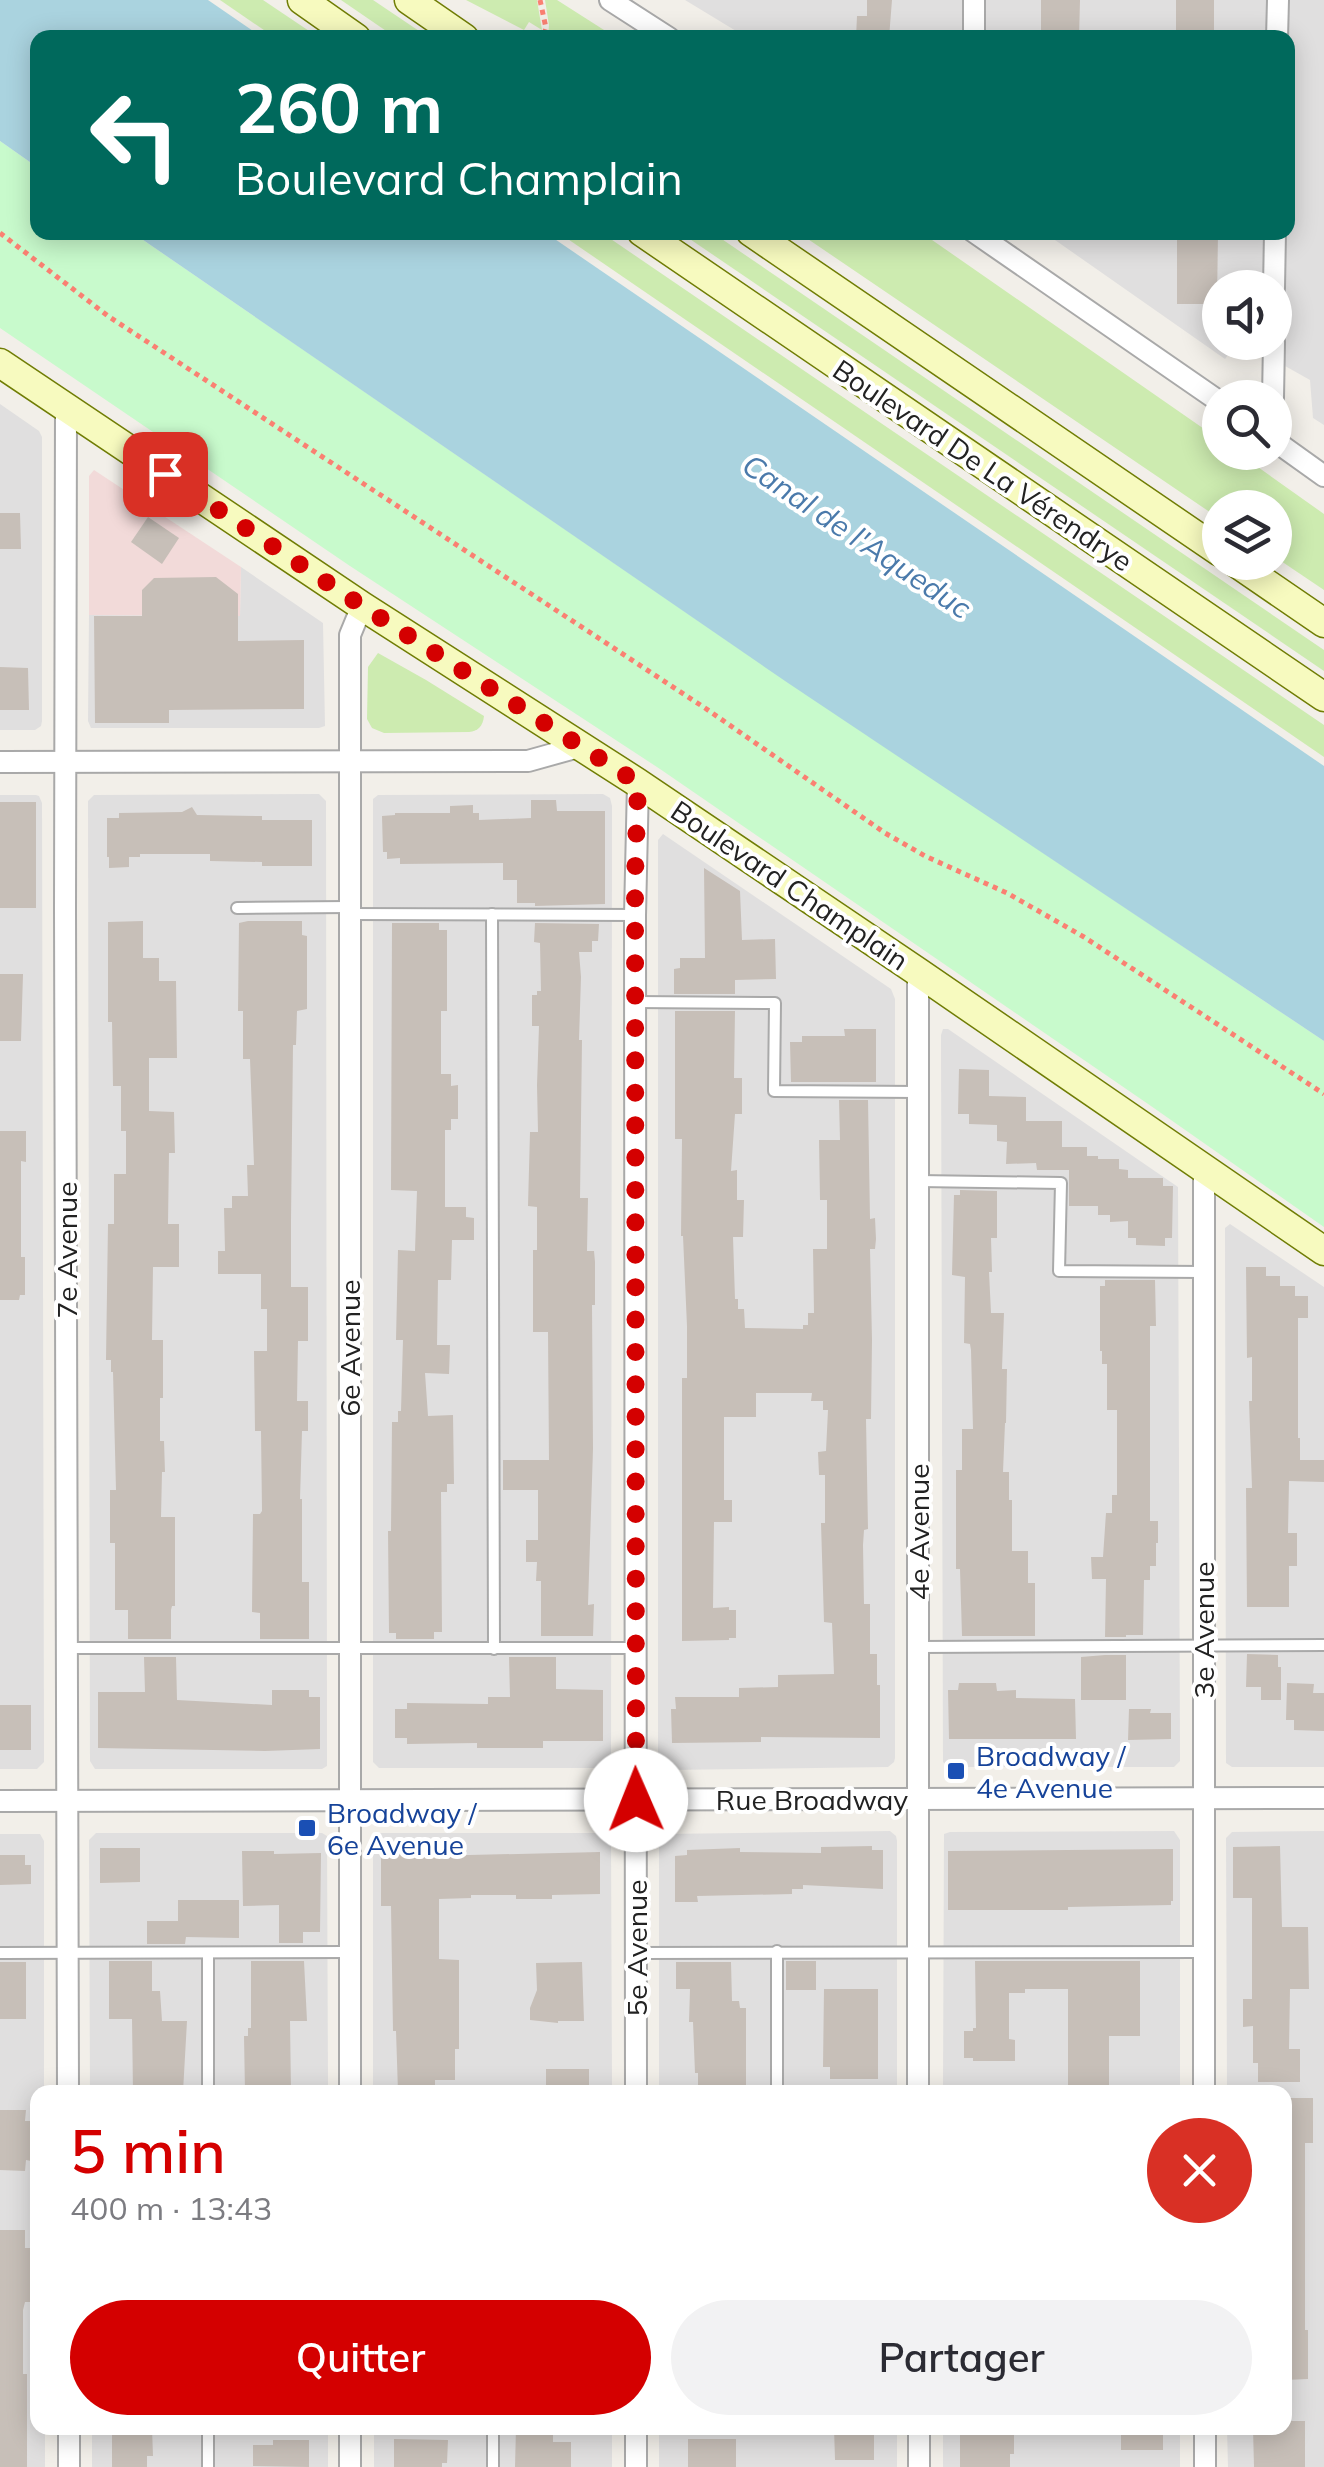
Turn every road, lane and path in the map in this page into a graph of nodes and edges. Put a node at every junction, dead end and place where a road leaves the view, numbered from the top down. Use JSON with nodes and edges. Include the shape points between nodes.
{"nodes":[{"id":1,"x":302,"y":0,"type":"edge"},
{"id":2,"x":409,"y":0,"type":"edge"},
{"id":3,"x":540,"y":0,"type":"edge"},
{"id":4,"x":610,"y":0,"type":"edge"},
{"id":5,"x":974,"y":0,"type":"edge"},
{"id":6,"x":1278,"y":0,"type":"edge"},
{"id":7,"x":345,"y":30,"type":"edge"},
{"id":8,"x":452,"y":30,"type":"edge"},
{"id":9,"x":546,"y":30,"type":"edge"},
{"id":10,"x":657,"y":30,"type":"edge"},
{"id":11,"x":974,"y":30,"type":"edge"},
{"id":12,"x":1277,"y":30,"type":"edge"},
{"id":13,"x":0,"y":232,"type":"edge"},
{"id":14,"x":654,"y":240,"type":"edge"},
{"id":15,"x":763,"y":240,"type":"edge"},
{"id":16,"x":986,"y":240,"type":"edge"},
{"id":17,"x":1275,"y":240,"type":"edge"},
{"id":18,"x":1274,"y":270,"type":"edge"},
{"id":19,"x":0,"y":363,"type":"edge"},
{"id":20,"x":1202,"y":390,"type":"edge"},
{"id":21,"x":66,"y":408,"type":"junction"},
{"id":22,"x":1292,"y":453,"type":"edge"},
{"id":23,"x":1324,"y":476,"type":"edge"},
{"id":24,"x":1202,"y":540,"type":"edge"},
{"id":25,"x":1261,"y":580,"type":"edge"},
{"id":26,"x":362,"y":606,"type":"junction"},
{"id":27,"x":1324,"y":623,"type":"edge"},
{"id":28,"x":1324,"y":698,"type":"edge"},
{"id":29,"x":582,"y":746,"type":"junction"},
{"id":30,"x":0,"y":762,"type":"edge"},
{"id":31,"x":66,"y":762,"type":"junction"},
{"id":32,"x":349,"y":762,"type":"junction"},
{"id":33,"x":638,"y":783,"type":"junction"},
{"id":34,"x":237,"y":908,"type":"dead end"},
{"id":35,"x":349,"y":910,"type":"junction"},
{"id":36,"x":492,"y":914,"type":"junction"},
{"id":37,"x":635,"y":915,"type":"junction"},
{"id":38,"x":918,"y":972,"type":"junction"},
{"id":39,"x":635,"y":1002,"type":"junction"},
{"id":40,"x":918,"y":1092,"type":"junction"},
{"id":41,"x":1324,"y":1094,"type":"edge"},
{"id":42,"x":1204,"y":1168,"type":"junction"},
{"id":43,"x":918,"y":1182,"type":"junction"},
{"id":44,"x":1324,"y":1251,"type":"edge"},
{"id":45,"x":1202,"y":1272,"type":"junction"},
{"id":46,"x":1204,"y":1645,"type":"junction"},
{"id":47,"x":1324,"y":1645,"type":"edge"},
{"id":48,"x":67,"y":1648,"type":"junction"},
{"id":49,"x":349,"y":1648,"type":"junction"},
{"id":50,"x":636,"y":1648,"type":"junction"},
{"id":51,"x":918,"y":1648,"type":"junction"},
{"id":52,"x":494,"y":1649,"type":"junction"},
{"id":53,"x":1203,"y":1798,"type":"junction"},
{"id":54,"x":1324,"y":1798,"type":"edge"},
{"id":55,"x":918,"y":1799,"type":"junction"},
{"id":56,"x":67,"y":1800,"type":"junction"},
{"id":57,"x":350,"y":1800,"type":"junction"},
{"id":58,"x":636,"y":1800,"type":"junction"},
{"id":59,"x":0,"y":1801,"type":"edge"},
{"id":60,"x":0,"y":1952,"type":"edge"},
{"id":61,"x":68,"y":1952,"type":"junction"},
{"id":62,"x":350,"y":1952,"type":"junction"},
{"id":63,"x":778,"y":1952,"type":"junction"},
{"id":64,"x":917,"y":1952,"type":"junction"},
{"id":65,"x":1204,"y":1952,"type":"junction"},
{"id":66,"x":636,"y":1953,"type":"junction"},
{"id":67,"x":208,"y":1954,"type":"junction"},
{"id":68,"x":68,"y":2085,"type":"edge"},
{"id":69,"x":208,"y":2085,"type":"edge"},
{"id":70,"x":350,"y":2085,"type":"edge"},
{"id":71,"x":636,"y":2085,"type":"edge"},
{"id":72,"x":777,"y":2085,"type":"edge"},
{"id":73,"x":918,"y":2085,"type":"edge"},
{"id":74,"x":1204,"y":2085,"type":"edge"},
{"id":75,"x":68,"y":2435,"type":"edge"},
{"id":76,"x":208,"y":2435,"type":"edge"},
{"id":77,"x":350,"y":2435,"type":"edge"},
{"id":78,"x":493,"y":2435,"type":"edge"},
{"id":79,"x":636,"y":2435,"type":"edge"},
{"id":80,"x":919,"y":2435,"type":"edge"},
{"id":81,"x":1205,"y":2435,"type":"edge"},
{"id":82,"x":69,"y":2467,"type":"edge"},
{"id":83,"x":208,"y":2467,"type":"edge"},
{"id":84,"x":350,"y":2467,"type":"edge"},
{"id":85,"x":493,"y":2467,"type":"edge"},
{"id":86,"x":636,"y":2467,"type":"edge"},
{"id":87,"x":919,"y":2467,"type":"edge"},
{"id":88,"x":1205,"y":2467,"type":"edge"}],
"edges":[{"from":1,"to":7,"type":"main road"},
{"from":2,"to":8,"type":"main road"},
{"from":3,"to":9,"type":"path"},
{"from":4,"to":10,"type":"street"},
{"from":5,"to":11,"type":"street"},
{"from":6,"to":12,"type":"street"},
{"from":13,"to":41,"type":"path","via":[[108,316],[885,833],[1068,928]]},
{"from":14,"to":28,"type":"main road","name":"Boulevard De La Vérendrye"},
{"from":15,"to":24,"type":"main road"},
{"from":16,"to":20,"type":"street"},
{"from":17,"to":18,"type":"street"},
{"from":19,"to":21,"type":"main road","name":"Boulevard Champlain"},
{"from":21,"to":26,"type":"main road","name":"Boulevard Champlain"},
{"from":21,"to":31,"type":"street","name":"7e Avenue"},
{"from":22,"to":23,"type":"street"},
{"from":25,"to":27,"type":"main road"},
{"from":26,"to":29,"type":"main road","name":"Boulevard Champlain"},
{"from":26,"to":32,"type":"street","name":"6e Avenue","via":[[350,634]]},
{"from":29,"to":32,"type":"street","via":[[528,761]]},
{"from":29,"to":33,"type":"main road","name":"Boulevard Champlain"},
{"from":30,"to":31,"type":"street"},
{"from":31,"to":32,"type":"street"},
{"from":31,"to":48,"type":"street","name":"7e Avenue"},
{"from":32,"to":35,"type":"street","name":"6e Avenue"},
{"from":33,"to":37,"type":"street","name":"5e Avenue"},
{"from":33,"to":38,"type":"main road","name":"Boulevard Champlain"},
{"from":34,"to":35,"type":"lane"},
{"from":35,"to":36,"type":"lane"},
{"from":35,"to":49,"type":"street","name":"6e Avenue"},
{"from":36,"to":37,"type":"lane"},
{"from":36,"to":52,"type":"lane"},
{"from":37,"to":39,"type":"street","name":"5e Avenue"},
{"from":38,"to":40,"type":"street","name":"4e Avenue"},
{"from":38,"to":42,"type":"main road","name":"Boulevard Champlain"},
{"from":39,"to":40,"type":"lane","via":[[774,1003],[774,1091]]},
{"from":39,"to":50,"type":"street","name":"5e Avenue"},
{"from":40,"to":43,"type":"street","name":"4e Avenue"},
{"from":42,"to":44,"type":"main road","name":"Boulevard Champlain"},
{"from":42,"to":45,"type":"street","name":"3e Avenue"},
{"from":43,"to":45,"type":"lane","via":[[1061,1183],[1059,1271]]},
{"from":43,"to":51,"type":"street","name":"4e Avenue"},
{"from":45,"to":46,"type":"street","name":"3e Avenue"},
{"from":46,"to":47,"type":"lane"},
{"from":46,"to":51,"type":"lane"},
{"from":46,"to":53,"type":"street","name":"3e Avenue"},
{"from":48,"to":49,"type":"lane"},
{"from":48,"to":56,"type":"street","name":"7e Avenue"},
{"from":49,"to":52,"type":"lane"},
{"from":49,"to":57,"type":"street","name":"6e Avenue"},
{"from":50,"to":52,"type":"lane"},
{"from":50,"to":58,"type":"street","name":"5e Avenue"},
{"from":51,"to":55,"type":"street","name":"4e Avenue"},
{"from":53,"to":54,"type":"street","name":"Rue Broadway"},
{"from":53,"to":55,"type":"street","name":"Rue Broadway"},
{"from":53,"to":65,"type":"street","name":"3e Avenue"},
{"from":55,"to":58,"type":"street","name":"Rue Broadway"},
{"from":55,"to":64,"type":"street","name":"4e Avenue"},
{"from":56,"to":57,"type":"street","name":"Rue Broadway"},
{"from":56,"to":59,"type":"street","name":"Rue Broadway"},
{"from":56,"to":61,"type":"street","name":"7e Avenue"},
{"from":57,"to":58,"type":"street","name":"Rue Broadway"},
{"from":57,"to":62,"type":"street","name":"6e Avenue"},
{"from":58,"to":66,"type":"street","name":"5e Avenue"},
{"from":60,"to":61,"type":"lane"},
{"from":61,"to":67,"type":"lane"},
{"from":61,"to":68,"type":"street","name":"7e Avenue"},
{"from":62,"to":67,"type":"lane"},
{"from":62,"to":70,"type":"street","name":"6e Avenue"},
{"from":63,"to":64,"type":"lane"},
{"from":63,"to":66,"type":"lane"},
{"from":63,"to":72,"type":"lane"},
{"from":64,"to":65,"type":"lane"},
{"from":64,"to":73,"type":"street","name":"4e Avenue"},
{"from":65,"to":74,"type":"street","name":"3e Avenue"},
{"from":66,"to":71,"type":"street","name":"5e Avenue"},
{"from":67,"to":69,"type":"lane"},
{"from":75,"to":82,"type":"street"},
{"from":76,"to":83,"type":"lane"},
{"from":77,"to":84,"type":"street"},
{"from":78,"to":85,"type":"lane"},
{"from":79,"to":86,"type":"street"},
{"from":80,"to":87,"type":"street"},
{"from":81,"to":88,"type":"street"}]}
